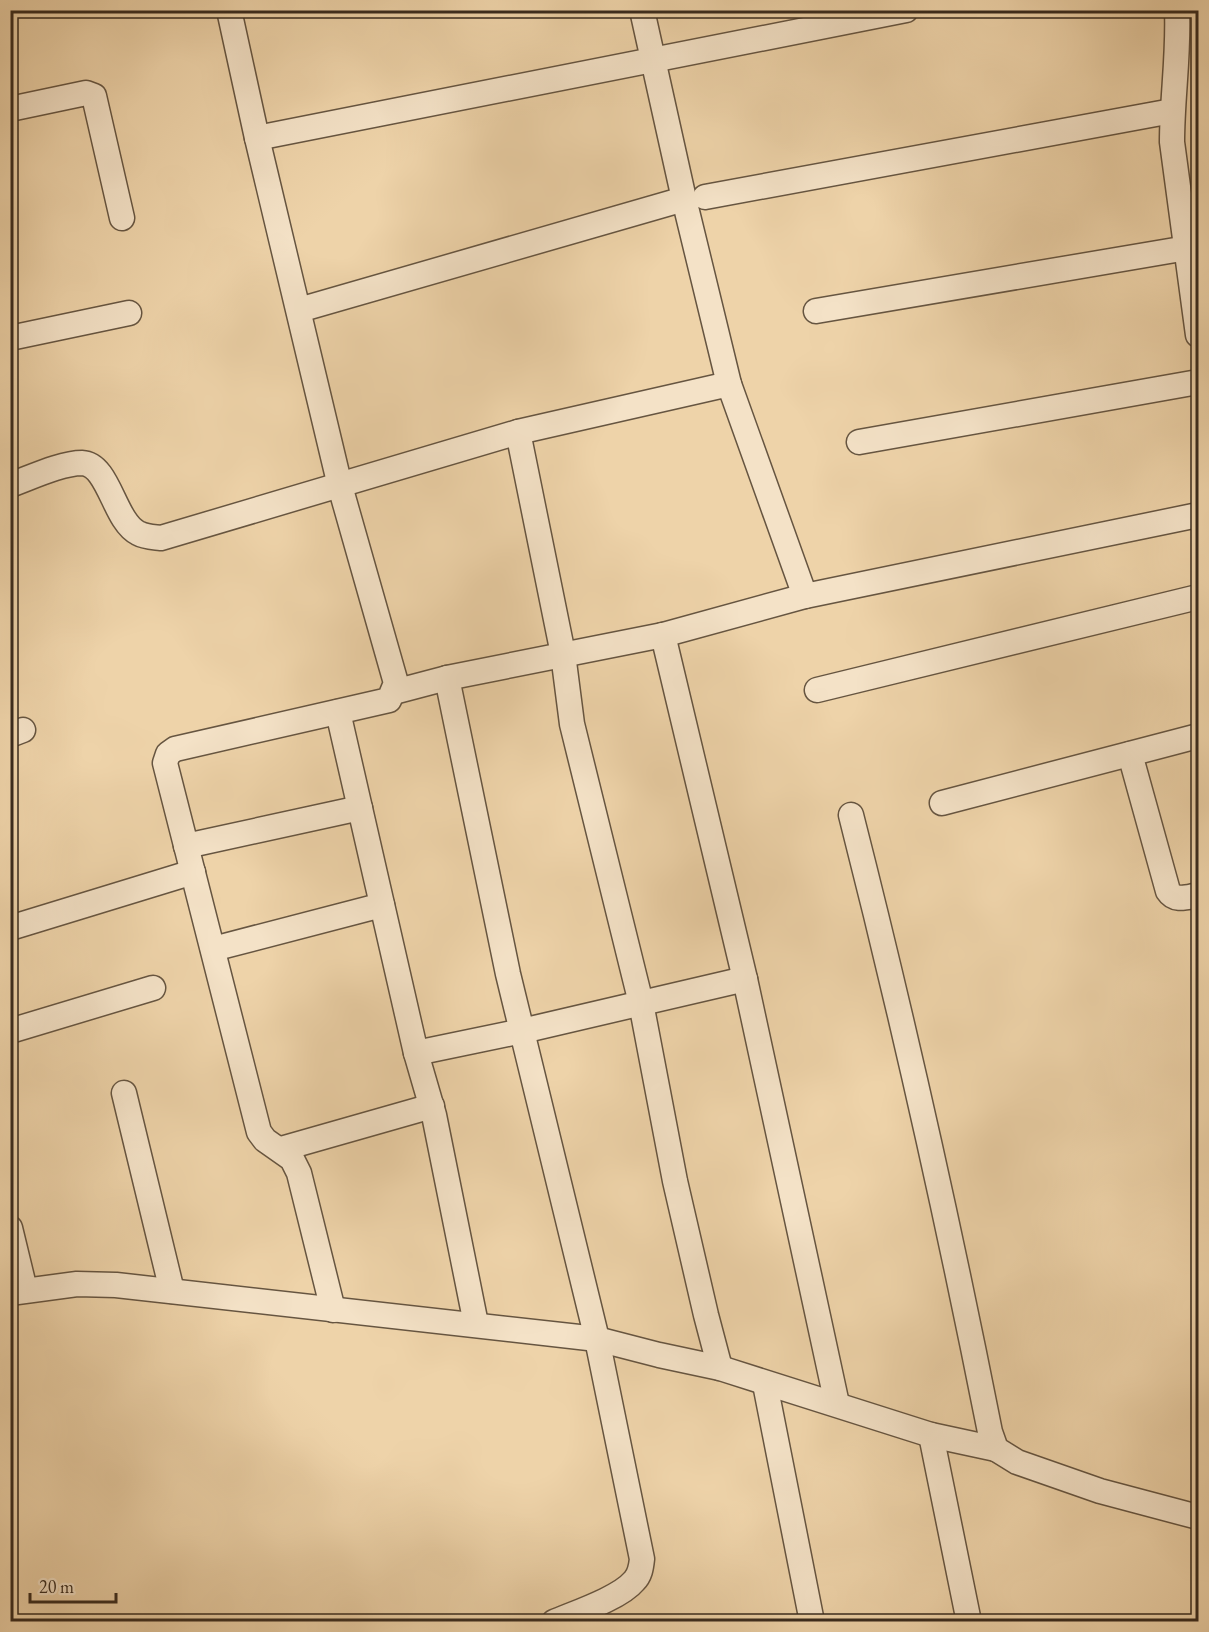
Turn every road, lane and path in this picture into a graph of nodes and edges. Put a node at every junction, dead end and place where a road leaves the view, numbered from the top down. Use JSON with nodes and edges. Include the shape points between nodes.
{"nodes":[{"id":1,"x":229,"y":10,"type":"edge"},
{"id":2,"x":642,"y":10,"type":"edge"},
{"id":3,"x":906,"y":10,"type":"edge"},
{"id":4,"x":1177,"y":10,"type":"edge"},
{"id":5,"x":653,"y":59,"type":"junction"},
{"id":6,"x":10,"y":109,"type":"edge"},
{"id":7,"x":1172,"y":111,"type":"junction"},
{"id":8,"x":257,"y":138,"type":"junction"},
{"id":9,"x":695,"y":198,"type":"junction"},
{"id":10,"x":122,"y":218,"type":"dead end"},
{"id":11,"x":1187,"y":248,"type":"junction"},
{"id":12,"x":299,"y":310,"type":"junction"},
{"id":13,"x":816,"y":311,"type":"dead end"},
{"id":14,"x":129,"y":313,"type":"dead end"},
{"id":15,"x":1198,"y":328,"type":"edge"},
{"id":16,"x":10,"y":338,"type":"edge"},
{"id":17,"x":1198,"y":382,"type":"edge"},
{"id":18,"x":729,"y":384,"type":"junction"},
{"id":19,"x":518,"y":432,"type":"junction"},
{"id":20,"x":859,"y":442,"type":"dead end"},
{"id":21,"x":10,"y":485,"type":"edge"},
{"id":22,"x":340,"y":486,"type":"junction"},
{"id":23,"x":1198,"y":515,"type":"edge"},
{"id":24,"x":805,"y":596,"type":"junction"},
{"id":25,"x":1198,"y":597,"type":"edge"},
{"id":26,"x":663,"y":635,"type":"junction"},
{"id":27,"x":563,"y":654,"type":"junction"},
{"id":28,"x":447,"y":678,"type":"junction"},
{"id":29,"x":817,"y":690,"type":"dead end"},
{"id":30,"x":394,"y":692,"type":"junction"},
{"id":31,"x":338,"y":712,"type":"junction"},
{"id":32,"x":1198,"y":736,"type":"edge"},
{"id":33,"x":1130,"y":754,"type":"junction"},
{"id":34,"x":942,"y":803,"type":"dead end"},
{"id":35,"x":360,"y":808,"type":"junction"},
{"id":36,"x":851,"y":815,"type":"dead end"},
{"id":37,"x":186,"y":846,"type":"junction"},
{"id":38,"x":193,"y":872,"type":"junction"},
{"id":39,"x":1198,"y":895,"type":"edge"},
{"id":40,"x":382,"y":905,"type":"junction"},
{"id":41,"x":10,"y":928,"type":"edge"},
{"id":42,"x":213,"y":949,"type":"junction"},
{"id":43,"x":745,"y":979,"type":"junction"},
{"id":44,"x":153,"y":988,"type":"dead end"},
{"id":45,"x":641,"y":1003,"type":"junction"},
{"id":46,"x":10,"y":1031,"type":"edge"},
{"id":47,"x":522,"y":1031,"type":"junction"},
{"id":48,"x":416,"y":1053,"type":"junction"},
{"id":49,"x":124,"y":1093,"type":"dead end"},
{"id":50,"x":432,"y":1107,"type":"junction"},
{"id":51,"x":281,"y":1149,"type":"junction"},
{"id":52,"x":10,"y":1228,"type":"edge"},
{"id":53,"x":18,"y":1291,"type":"edge"},
{"id":54,"x":172,"y":1291,"type":"junction"},
{"id":55,"x":333,"y":1310,"type":"junction"},
{"id":56,"x":476,"y":1324,"type":"junction"},
{"id":57,"x":597,"y":1339,"type":"junction"},
{"id":58,"x":720,"y":1368,"type":"junction"},
{"id":59,"x":765,"y":1384,"type":"junction"},
{"id":60,"x":837,"y":1404,"type":"junction"},
{"id":61,"x":931,"y":1435,"type":"junction"},
{"id":62,"x":996,"y":1449,"type":"junction"},
{"id":63,"x":1198,"y":1517,"type":"edge"},
{"id":64,"x":554,"y":1622,"type":"edge"},
{"id":65,"x":812,"y":1622,"type":"edge"},
{"id":66,"x":969,"y":1622,"type":"edge"}],
"edges":[{"from":1,"to":8,"type":"street"},
{"from":2,"to":5,"type":"street"},
{"from":3,"to":5,"type":"street"},
{"from":4,"to":7,"type":"street"},
{"from":5,"to":8,"type":"street"},
{"from":5,"to":9,"type":"street"},
{"from":6,"to":10,"type":"street","via":[[86,93],[94,96]]},
{"from":7,"to":9,"type":"street"},
{"from":7,"to":11,"type":"street","via":[[1176,181]]},
{"from":8,"to":12,"type":"street"},
{"from":9,"to":12,"type":"street"},
{"from":9,"to":18,"type":"street"},
{"from":11,"to":13,"type":"street"},
{"from":11,"to":15,"type":"street"},
{"from":12,"to":22,"type":"street"},
{"from":14,"to":16,"type":"street"},
{"from":17,"to":20,"type":"street"},
{"from":18,"to":19,"type":"street"},
{"from":18,"to":24,"type":"street"},
{"from":19,"to":22,"type":"street"},
{"from":19,"to":27,"type":"street"},
{"from":21,"to":22,"type":"street","via":[[84,463],[101,476],[128,526],[138,533],[161,538]]},
{"from":22,"to":30,"type":"street","via":[[394,673]]},
{"from":23,"to":24,"type":"street"},
{"from":24,"to":26,"type":"street"},
{"from":25,"to":29,"type":"street"},
{"from":26,"to":27,"type":"street"},
{"from":26,"to":43,"type":"street"},
{"from":27,"to":28,"type":"street"},
{"from":27,"to":45,"type":"street","via":[[572,724]]},
{"from":28,"to":30,"type":"street"},
{"from":28,"to":47,"type":"street"},
{"from":30,"to":31,"type":"street","via":[[389,700]]},
{"from":31,"to":35,"type":"street"},
{"from":31,"to":37,"type":"street","via":[[168,754],[165,763]]},
{"from":32,"to":33,"type":"street"},
{"from":33,"to":34,"type":"street"},
{"from":33,"to":39,"type":"street","via":[[1168,891],[1177,898]]},
{"from":35,"to":37,"type":"street"},
{"from":35,"to":40,"type":"street"},
{"from":36,"to":62,"type":"street","via":[[892,975]]},
{"from":37,"to":38,"type":"street"},
{"from":38,"to":41,"type":"street"},
{"from":38,"to":42,"type":"street"},
{"from":40,"to":42,"type":"street"},
{"from":40,"to":48,"type":"street"},
{"from":42,"to":51,"type":"street","via":[[259,1132]]},
{"from":43,"to":45,"type":"street"},
{"from":43,"to":60,"type":"street"},
{"from":44,"to":46,"type":"street"},
{"from":45,"to":47,"type":"street"},
{"from":45,"to":58,"type":"street","via":[[675,1181]]},
{"from":47,"to":48,"type":"street"},
{"from":47,"to":57,"type":"street"},
{"from":48,"to":50,"type":"street"},
{"from":49,"to":54,"type":"street"},
{"from":50,"to":51,"type":"street"},
{"from":50,"to":56,"type":"street"},
{"from":51,"to":55,"type":"street","via":[[299,1173]]},
{"from":52,"to":53,"type":"street"},
{"from":53,"to":54,"type":"street","via":[[99,1284]]},
{"from":54,"to":55,"type":"street"},
{"from":55,"to":56,"type":"street"},
{"from":56,"to":57,"type":"street"},
{"from":57,"to":58,"type":"street"},
{"from":57,"to":64,"type":"street","via":[[642,1559],[633,1583]]},
{"from":58,"to":59,"type":"street"},
{"from":59,"to":60,"type":"street"},
{"from":59,"to":65,"type":"street"},
{"from":60,"to":61,"type":"street"},
{"from":61,"to":62,"type":"street"},
{"from":61,"to":66,"type":"street"},
{"from":62,"to":63,"type":"street","via":[[1017,1462],[1100,1491]]}]}
